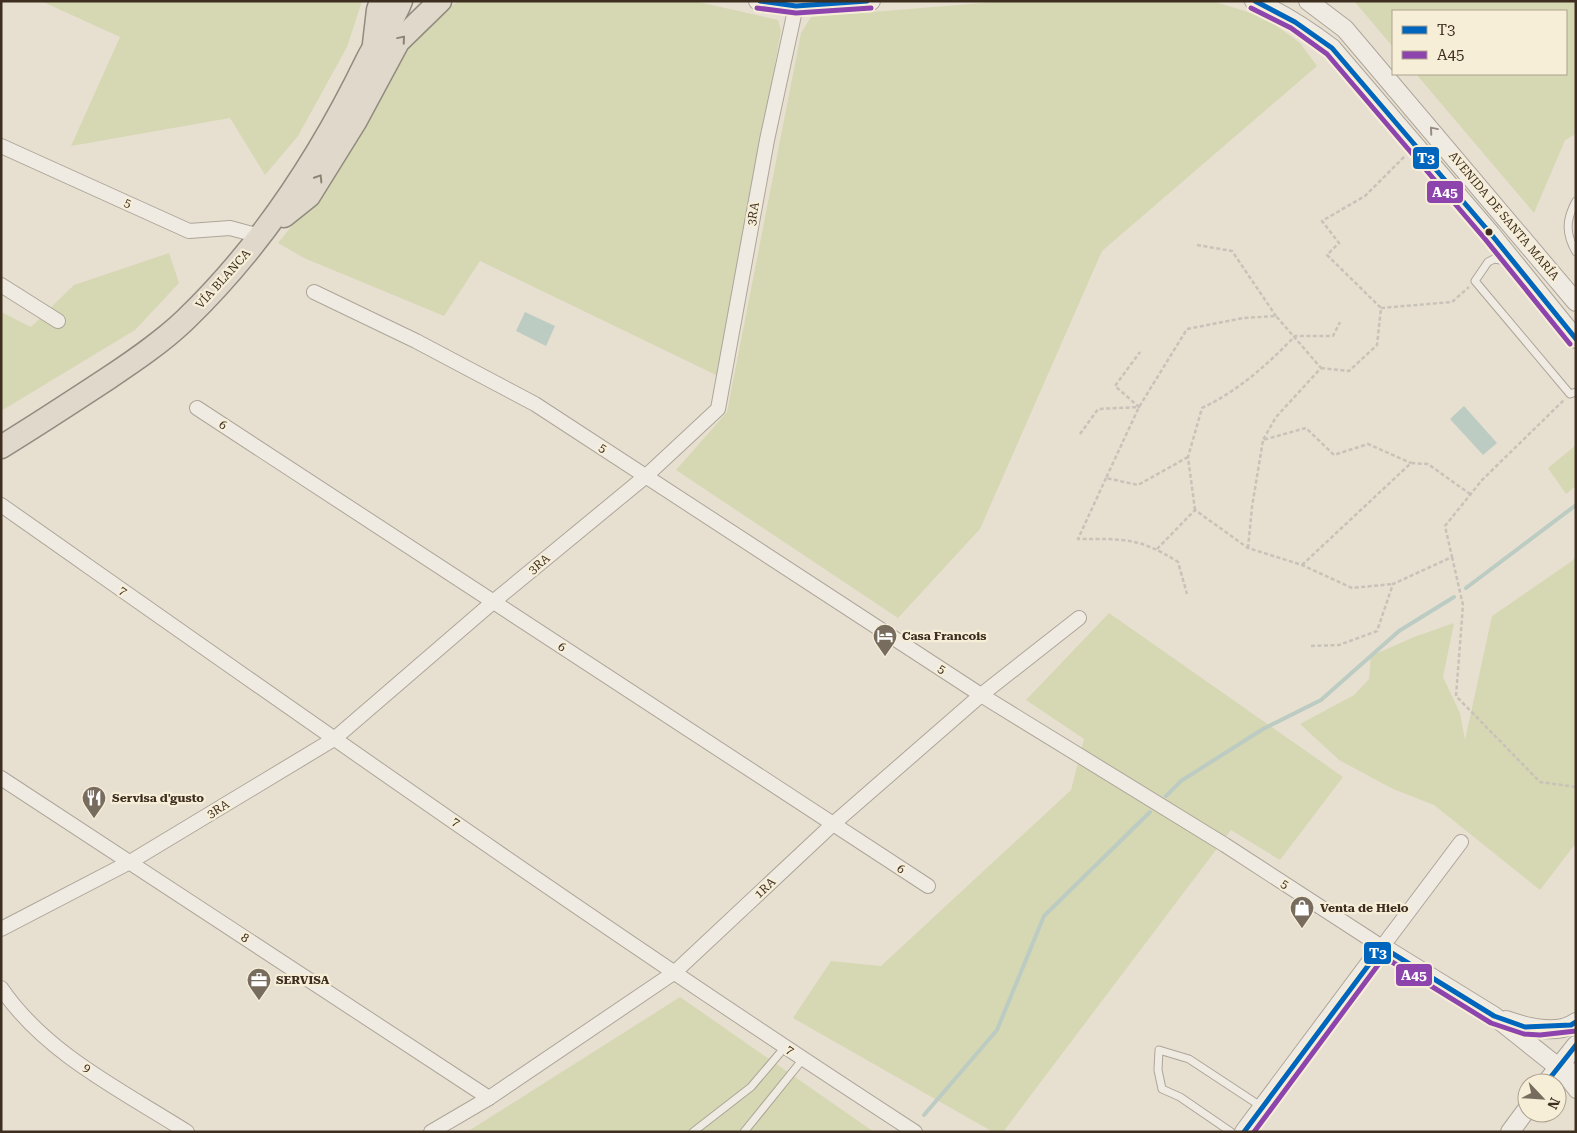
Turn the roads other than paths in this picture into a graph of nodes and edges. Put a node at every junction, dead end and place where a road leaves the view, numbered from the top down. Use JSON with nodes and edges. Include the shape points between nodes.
{"nodes":[{"id":1,"x":381,"y":1,"type":"edge"},
{"id":2,"x":401,"y":1,"type":"edge"},
{"id":3,"x":440,"y":1,"type":"edge"},
{"id":4,"x":758,"y":1,"type":"edge"},
{"id":5,"x":870,"y":1,"type":"edge"},
{"id":6,"x":1254,"y":1,"type":"edge"},
{"id":7,"x":1308,"y":1,"type":"edge"},
{"id":8,"x":796,"y":4,"type":"edge"},
{"id":9,"x":374,"y":46,"type":"junction"},
{"id":10,"x":1,"y":146,"type":"edge"},
{"id":11,"x":1576,"y":200,"type":"edge"},
{"id":12,"x":260,"y":236,"type":"junction"},
{"id":13,"x":1576,"y":252,"type":"edge"},
{"id":14,"x":1520,"y":270,"type":"junction"},
{"id":15,"x":1,"y":285,"type":"edge"},
{"id":16,"x":314,"y":292,"type":"dead end"},
{"id":17,"x":1576,"y":302,"type":"edge"},
{"id":18,"x":58,"y":321,"type":"dead end"},
{"id":19,"x":1576,"y":339,"type":"edge"},
{"id":20,"x":1573,"y":393,"type":"edge"},
{"id":21,"x":197,"y":408,"type":"dead end"},
{"id":22,"x":1,"y":447,"type":"edge"},
{"id":23,"x":646,"y":476,"type":"junction"},
{"id":24,"x":1,"y":505,"type":"edge"},
{"id":25,"x":493,"y":602,"type":"junction"},
{"id":26,"x":1079,"y":618,"type":"dead end"},
{"id":27,"x":981,"y":695,"type":"junction"},
{"id":28,"x":334,"y":739,"type":"junction"},
{"id":29,"x":1,"y":778,"type":"edge"},
{"id":30,"x":833,"y":824,"type":"junction"},
{"id":31,"x":1461,"y":842,"type":"dead end"},
{"id":32,"x":130,"y":862,"type":"junction"},
{"id":33,"x":928,"y":886,"type":"dead end"},
{"id":34,"x":1,"y":929,"type":"edge"},
{"id":35,"x":1382,"y":946,"type":"junction"},
{"id":36,"x":675,"y":972,"type":"junction"},
{"id":37,"x":1,"y":988,"type":"edge"},
{"id":38,"x":1494,"y":1016,"type":"junction"},
{"id":39,"x":1576,"y":1022,"type":"edge"},
{"id":40,"x":1576,"y":1045,"type":"edge"},
{"id":41,"x":785,"y":1047,"type":"junction"},
{"id":42,"x":803,"y":1059,"type":"junction"},
{"id":43,"x":1558,"y":1067,"type":"junction"},
{"id":44,"x":1576,"y":1071,"type":"edge"},
{"id":45,"x":1554,"y":1073,"type":"edge"},
{"id":46,"x":1576,"y":1091,"type":"edge"},
{"id":47,"x":489,"y":1098,"type":"junction"},
{"id":48,"x":1262,"y":1107,"type":"junction"},
{"id":49,"x":187,"y":1132,"type":"edge"},
{"id":50,"x":431,"y":1132,"type":"edge"},
{"id":51,"x":693,"y":1132,"type":"edge"},
{"id":52,"x":744,"y":1132,"type":"edge"},
{"id":53,"x":915,"y":1132,"type":"edge"},
{"id":54,"x":1231,"y":1132,"type":"edge"},
{"id":55,"x":1244,"y":1132,"type":"edge"}],
"edges":[{"from":1,"to":9,"type":"highway","name":"VÍA BLANCA"},
{"from":2,"to":9,"type":"highway","name":"VÍA BLANCA","via":[[397,13]]},
{"from":12,"to":3,"type":"highway","one_way":true,"via":[[308,196],[355,122],[398,42]]},
{"from":4,"to":8,"type":"street"},
{"from":5,"to":8,"type":"street"},
{"from":6,"to":14,"type":"street","name":"AVENIDA DE SANTA MARÍA","via":[[1306,28],[1332,48]]},
{"from":17,"to":7,"type":"street","name":"AVENIDA DE SANTA MARÍA","one_way":true,"via":[[1345,29]]},
{"from":8,"to":23,"type":"street","name":"3RA","via":[[767,140],[718,410]]},
{"from":9,"to":12,"type":"highway","name":"VÍA BLANCA","via":[[343,110]]},
{"from":10,"to":12,"type":"street","name":"5","via":[[189,231],[230,228]]},
{"from":11,"to":13,"type":"lane","via":[[1568,215],[1568,233]]},
{"from":12,"to":22,"type":"highway","name":"VÍA BLANCA","via":[[184,321],[139,358]]},
{"from":14,"to":19,"type":"street","name":"AVENIDA DE SANTA MARÍA"},
{"from":14,"to":20,"type":"lane","via":[[1504,260],[1494,259],[1488,262],[1476,281]]},
{"from":15,"to":18,"type":"street"},
{"from":16,"to":23,"type":"street","name":"5","via":[[535,404]]},
{"from":21,"to":25,"type":"street","name":"6"},
{"from":23,"to":25,"type":"street","name":"3RA"},
{"from":23,"to":27,"type":"street","name":"5"},
{"from":24,"to":28,"type":"street","name":"7"},
{"from":25,"to":28,"type":"street","name":"3RA"},
{"from":25,"to":30,"type":"street","name":"6"},
{"from":26,"to":27,"type":"street","name":"1RA"},
{"from":27,"to":30,"type":"street","name":"1RA"},
{"from":27,"to":35,"type":"street","name":"5"},
{"from":28,"to":32,"type":"street","name":"3RA"},
{"from":28,"to":36,"type":"street","name":"7"},
{"from":29,"to":32,"type":"street","name":"8"},
{"from":30,"to":33,"type":"street","name":"6"},
{"from":30,"to":36,"type":"street","name":"1RA"},
{"from":31,"to":35,"type":"street"},
{"from":32,"to":34,"type":"street","name":"3RA"},
{"from":32,"to":47,"type":"street","name":"8"},
{"from":35,"to":38,"type":"street","name":"5"},
{"from":35,"to":48,"type":"street"},
{"from":36,"to":41,"type":"street","name":"7"},
{"from":36,"to":47,"type":"street","name":"1RA"},
{"from":37,"to":49,"type":"street","name":"9","via":[[33,1028],[58,1050]]},
{"from":38,"to":39,"type":"street","via":[[1525,1027]]},
{"from":38,"to":43,"type":"street","name":"5"},
{"from":40,"to":43,"type":"street"},
{"from":41,"to":42,"type":"street","name":"7"},
{"from":41,"to":51,"type":"lane","via":[[751,1087]]},
{"from":42,"to":52,"type":"lane"},
{"from":42,"to":53,"type":"street","name":"7"},
{"from":43,"to":44,"type":"street","name":"5"},
{"from":43,"to":45,"type":"street"},
{"from":43,"to":46,"type":"street","name":"5"},
{"from":47,"to":50,"type":"street","name":"1RA"},
{"from":48,"to":54,"type":"lane","via":[[1189,1059],[1159,1050],[1158,1070],[1162,1089],[1180,1097]]},
{"from":48,"to":55,"type":"street"}]}
